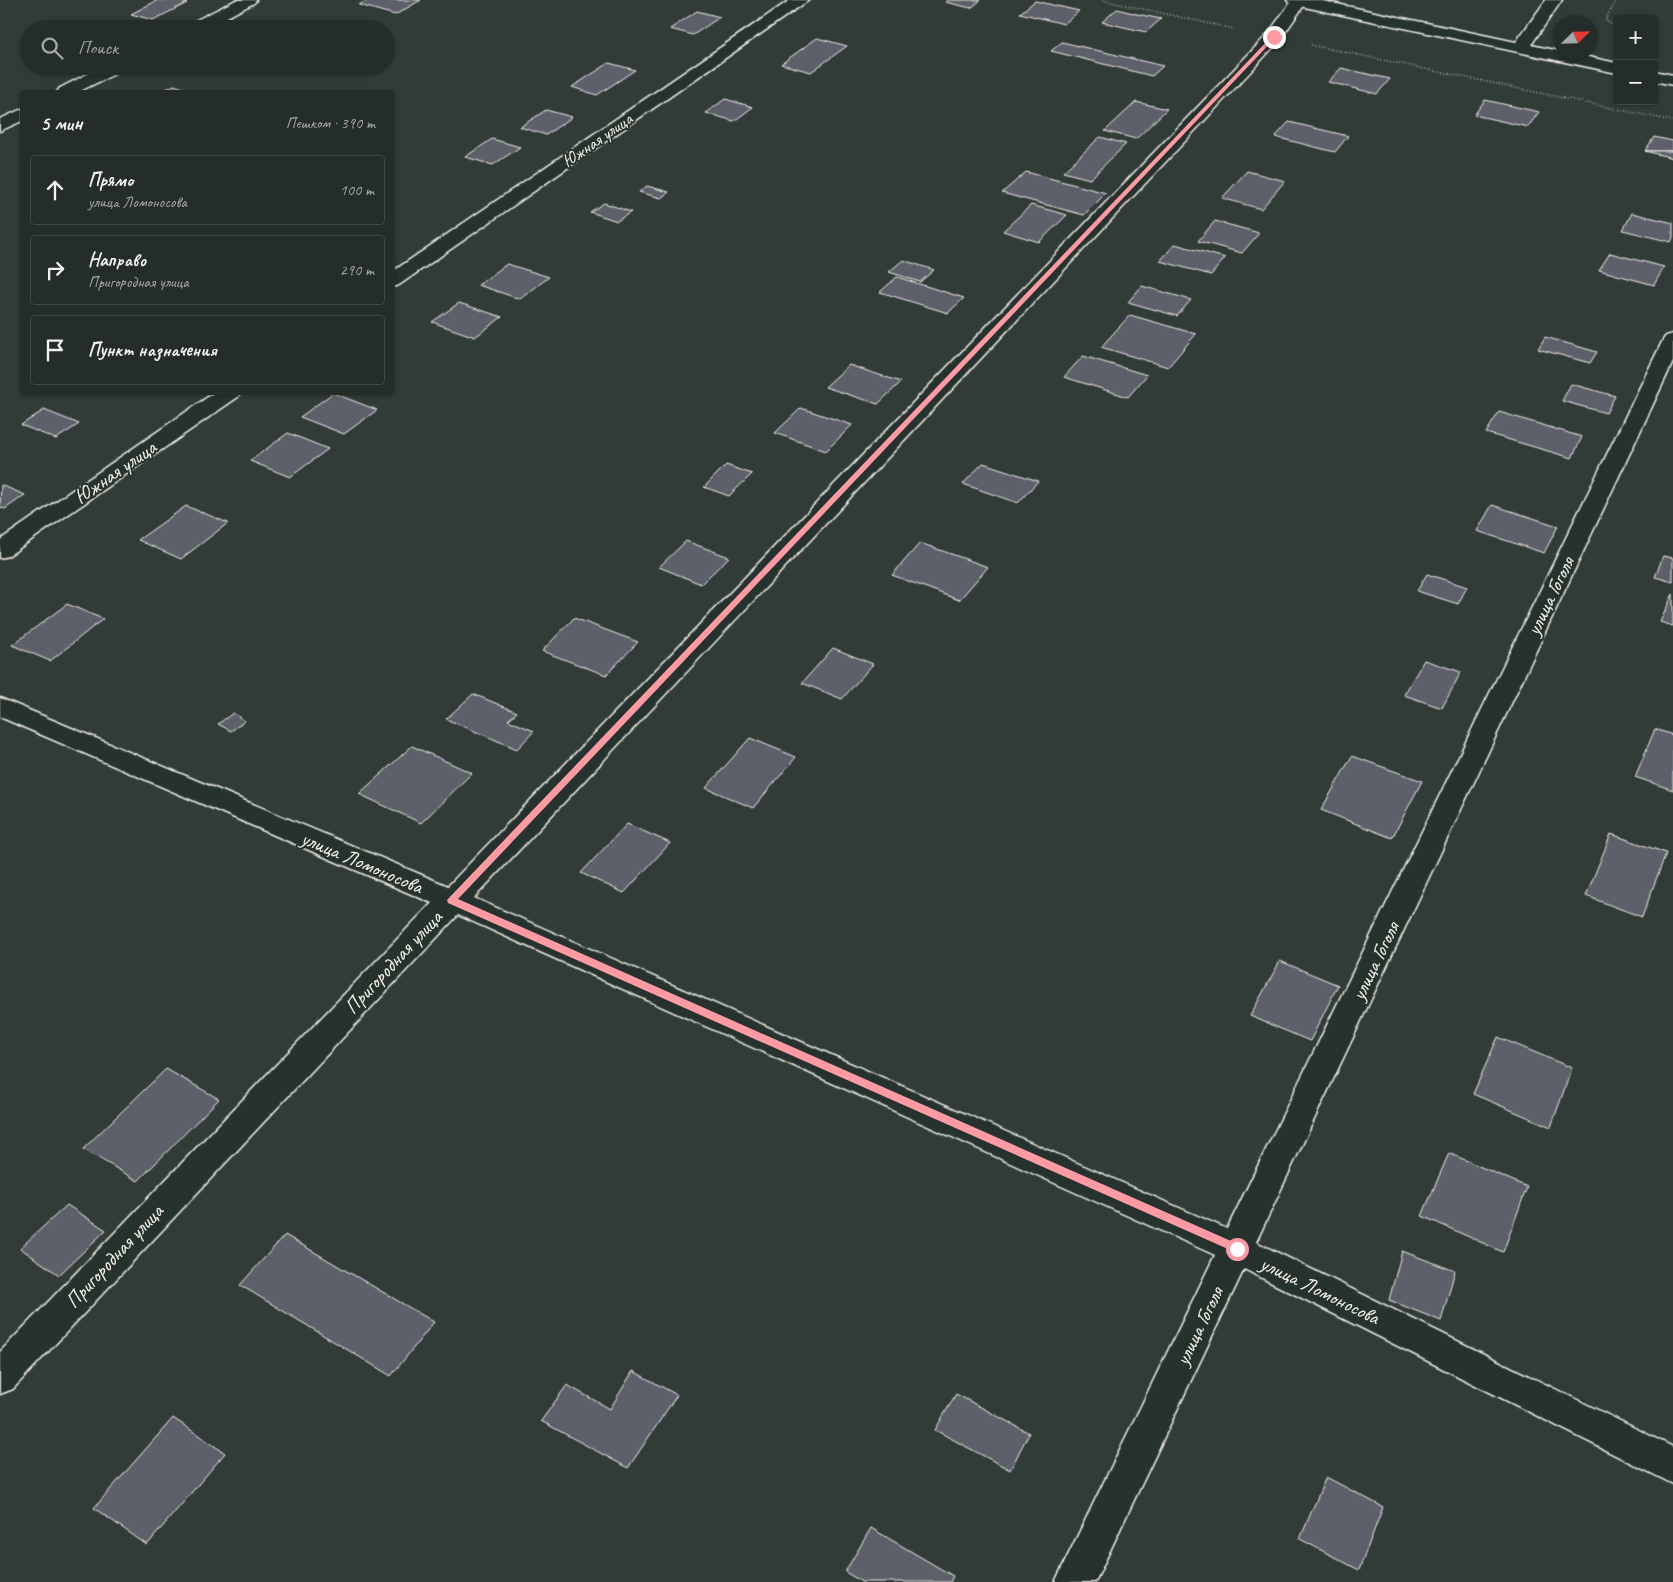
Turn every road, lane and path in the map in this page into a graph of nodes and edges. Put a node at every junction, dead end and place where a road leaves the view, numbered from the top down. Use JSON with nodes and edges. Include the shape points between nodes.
{"nodes":[{"id":1,"x":248,"y":0,"type":"edge"},
{"id":2,"x":800,"y":0,"type":"edge"},
{"id":3,"x":1102,"y":0,"type":"edge"},
{"id":4,"x":1297,"y":0,"type":"edge"},
{"id":5,"x":1554,"y":0,"type":"edge"},
{"id":6,"x":1617,"y":0,"type":"edge"},
{"id":7,"x":209,"y":20,"type":"edge"},
{"id":8,"x":1613,"y":25,"type":"edge"},
{"id":9,"x":1274,"y":37,"type":"junction"},
{"id":10,"x":1521,"y":47,"type":"junction"},
{"id":11,"x":1613,"y":67,"type":"edge"},
{"id":12,"x":99,"y":75,"type":"edge"},
{"id":13,"x":1658,"y":77,"type":"edge"},
{"id":14,"x":1673,"y":80,"type":"edge"},
{"id":15,"x":70,"y":90,"type":"edge"},
{"id":16,"x":20,"y":115,"type":"edge"},
{"id":17,"x":1673,"y":120,"type":"edge"},
{"id":18,"x":0,"y":126,"type":"edge"},
{"id":19,"x":395,"y":279,"type":"edge"},
{"id":20,"x":1673,"y":340,"type":"edge"},
{"id":21,"x":226,"y":395,"type":"edge"},
{"id":22,"x":0,"y":551,"type":"edge"},
{"id":23,"x":0,"y":707,"type":"edge"},
{"id":24,"x":452,"y":900,"type":"junction"},
{"id":25,"x":1237,"y":1249,"type":"junction"},
{"id":26,"x":0,"y":1377,"type":"edge"},
{"id":27,"x":1673,"y":1466,"type":"edge"},
{"id":28,"x":1075,"y":1582,"type":"edge"}],
"edges":[{"from":1,"to":7,"type":"street"},
{"from":2,"to":19,"type":"street","name":"Южная улица"},
{"from":3,"to":9,"type":"path"},
{"from":4,"to":9,"type":"street","name":"Пригородная улица"},
{"from":4,"to":10,"type":"street"},
{"from":5,"to":10,"type":"street"},
{"from":6,"to":8,"type":"path","via":[[1605,20]]},
{"from":9,"to":17,"type":"path"},
{"from":9,"to":24,"type":"street","name":"Пригородная улица"},
{"from":10,"to":11,"type":"street"},
{"from":12,"to":15,"type":"street"},
{"from":13,"to":14,"type":"street"},
{"from":16,"to":18,"type":"street"},
{"from":20,"to":25,"type":"street","name":"улица Гоголя"},
{"from":21,"to":22,"type":"street","name":"Южная улица"},
{"from":23,"to":24,"type":"street","name":"улица Ломоносова"},
{"from":24,"to":25,"type":"street","name":"улица Ломоносова"},
{"from":24,"to":26,"type":"street","name":"Пригородная улица"},
{"from":25,"to":27,"type":"street","name":"улица Ломоносова"},
{"from":25,"to":28,"type":"street","name":"улица Гоголя"}]}
